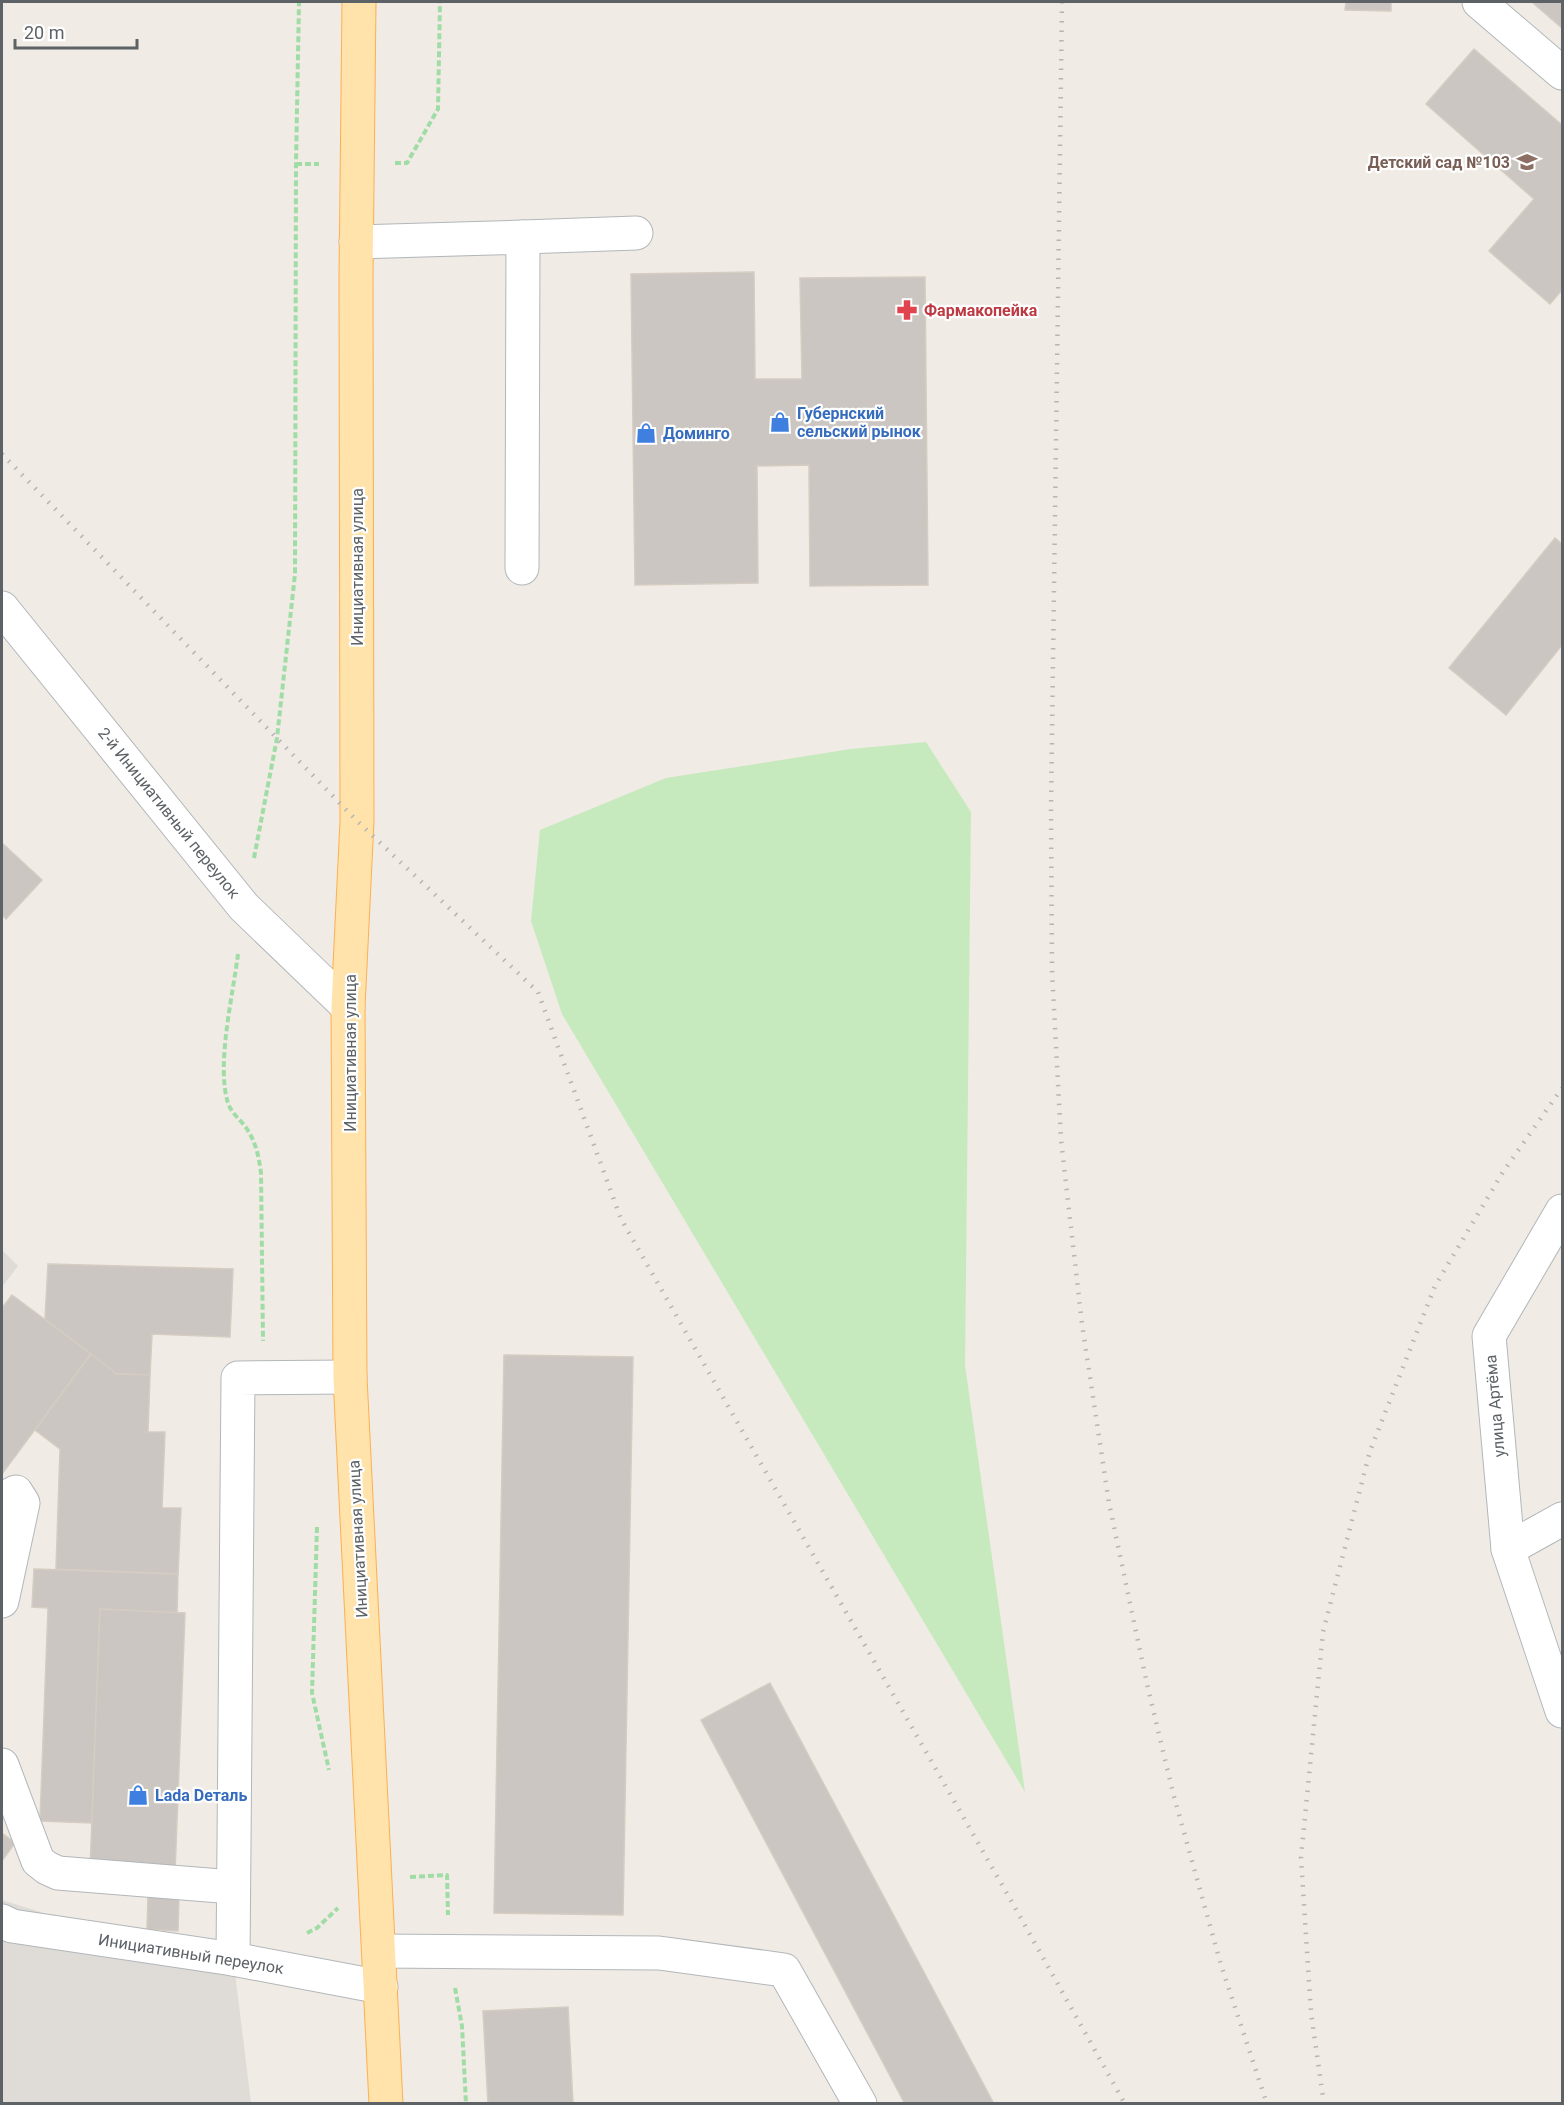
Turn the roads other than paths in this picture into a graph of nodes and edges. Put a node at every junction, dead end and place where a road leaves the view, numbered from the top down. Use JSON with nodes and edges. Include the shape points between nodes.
{"nodes":[{"id":1,"x":359,"y":2,"type":"edge"},
{"id":2,"x":1479,"y":2,"type":"edge"},
{"id":3,"x":1563,"y":73,"type":"edge"},
{"id":4,"x":636,"y":233,"type":"dead end"},
{"id":5,"x":523,"y":237,"type":"junction"},
{"id":6,"x":356,"y":242,"type":"junction"},
{"id":7,"x":522,"y":568,"type":"dead end"},
{"id":8,"x":2,"y":608,"type":"edge"},
{"id":9,"x":348,"y":1007,"type":"junction"},
{"id":10,"x":1563,"y":1211,"type":"edge"},
{"id":11,"x":350,"y":1377,"type":"junction"},
{"id":12,"x":2,"y":1502,"type":"edge"},
{"id":13,"x":1563,"y":1519,"type":"edge"},
{"id":14,"x":1508,"y":1549,"type":"junction"},
{"id":15,"x":2,"y":1602,"type":"edge"},
{"id":16,"x":1563,"y":1711,"type":"edge"},
{"id":17,"x":2,"y":1765,"type":"edge"},
{"id":18,"x":233,"y":1887,"type":"junction"},
{"id":19,"x":2,"y":1922,"type":"edge"},
{"id":20,"x":379,"y":1951,"type":"junction"},
{"id":21,"x":232,"y":1959,"type":"junction"},
{"id":22,"x":381,"y":1987,"type":"junction"},
{"id":23,"x":386,"y":2103,"type":"edge"},
{"id":24,"x":860,"y":2103,"type":"edge"}],
"edges":[{"from":1,"to":6,"type":"main road","name":"Инициативная улица"},
{"from":2,"to":3,"type":"street"},
{"from":4,"to":5,"type":"street"},
{"from":5,"to":6,"type":"street"},
{"from":5,"to":7,"type":"street"},
{"from":6,"to":9,"type":"main road","name":"Инициативная улица","via":[[357,821]]},
{"from":8,"to":9,"type":"street","name":"2-й Инициативный переулок","via":[[244,907]]},
{"from":9,"to":11,"type":"main road","name":"Инициативная улица"},
{"from":10,"to":14,"type":"street","name":"улица Артёма","via":[[1489,1336]]},
{"from":11,"to":18,"type":"street","via":[[238,1378]]},
{"from":11,"to":20,"type":"main road","name":"Инициативная улица"},
{"from":12,"to":15,"type":"street","via":[[16,1492],[22,1503]]},
{"from":13,"to":14,"type":"street"},
{"from":14,"to":16,"type":"street","name":"улица Артёма"},
{"from":17,"to":18,"type":"street","via":[[38,1861],[47,1868],[58,1873]]},
{"from":18,"to":21,"type":"street"},
{"from":19,"to":21,"type":"street","name":"Инициативный переулок"},
{"from":20,"to":22,"type":"main road","name":"Инициативная улица"},
{"from":20,"to":24,"type":"street","via":[[659,1953],[783,1970]]},
{"from":21,"to":22,"type":"street","name":"Инициативный переулок"},
{"from":22,"to":23,"type":"main road","name":"Инициативная улица"}]}
